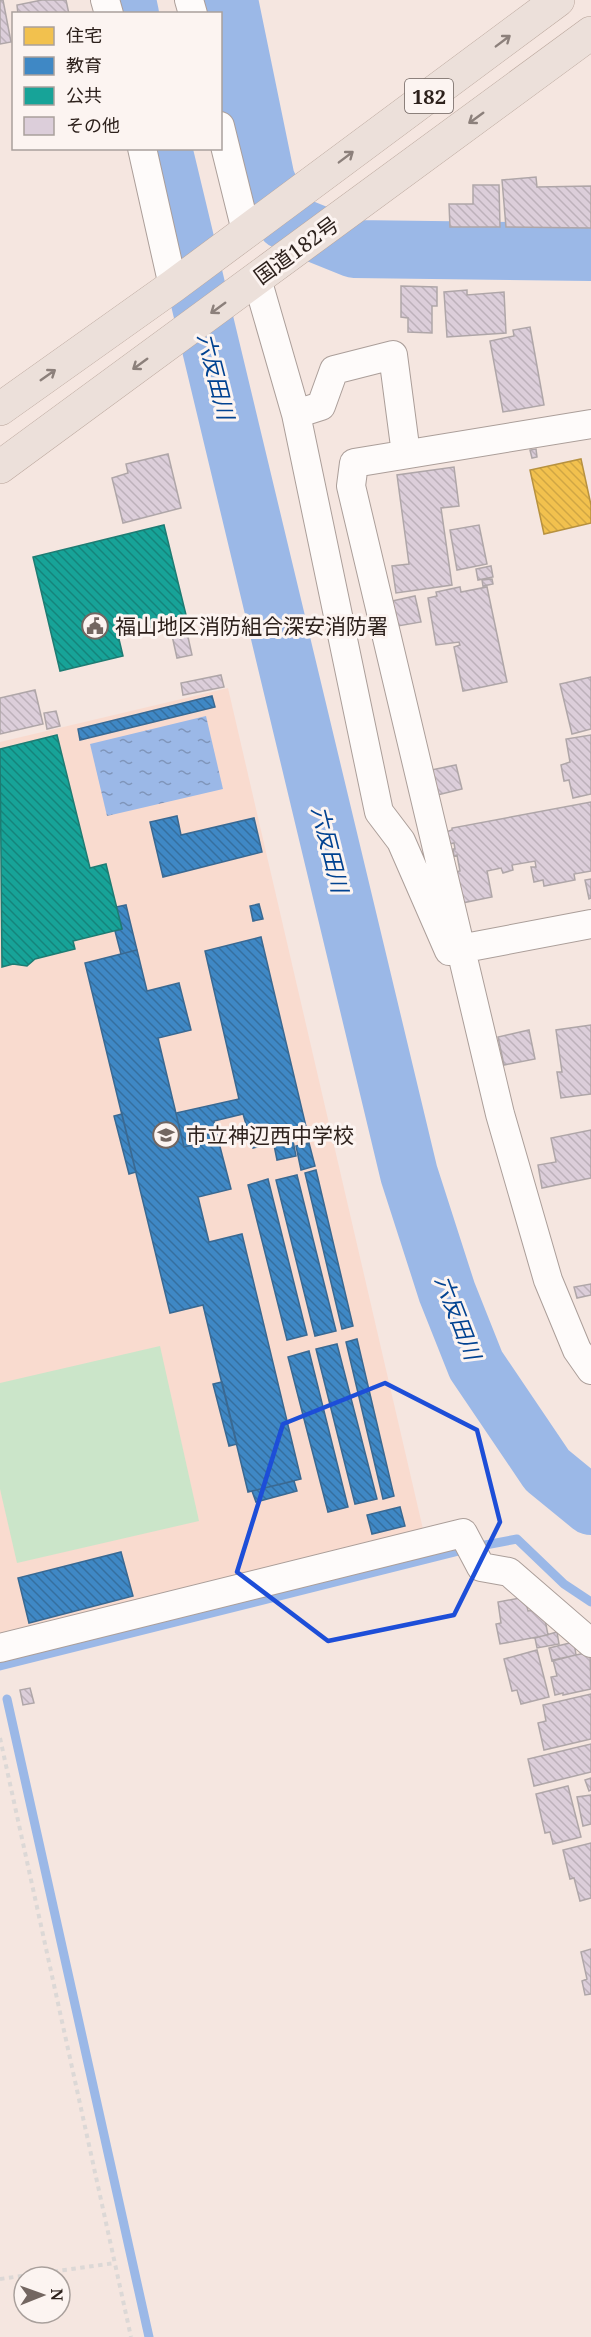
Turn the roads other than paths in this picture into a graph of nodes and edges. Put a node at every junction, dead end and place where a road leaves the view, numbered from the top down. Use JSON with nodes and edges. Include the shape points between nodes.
{"nodes":[{"id":1,"x":558,"y":0,"type":"edge"},
{"id":2,"x":591,"y":33,"type":"edge"},
{"id":3,"x":222,"y":134,"type":"edge"},
{"id":4,"x":142,"y":150,"type":"edge"},
{"id":5,"x":246,"y":231,"type":"junction"},
{"id":6,"x":257,"y":279,"type":"junction"},
{"id":7,"x":177,"y":283,"type":"junction"},
{"id":8,"x":0,"y":409,"type":"edge"},
{"id":9,"x":296,"y":414,"type":"junction"},
{"id":10,"x":591,"y":424,"type":"edge"},
{"id":11,"x":406,"y":454,"type":"junction"},
{"id":12,"x":0,"y":467,"type":"edge"},
{"id":13,"x":591,"y":924,"type":"edge"},
{"id":14,"x":460,"y":949,"type":"junction"},
{"id":15,"x":591,"y":1370,"type":"edge"},
{"id":16,"x":591,"y":1643,"type":"edge"},
{"id":17,"x":0,"y":1648,"type":"edge"}],
"edges":[{"from":5,"to":1,"type":"highway","number":"182","one_way":true},
{"from":2,"to":6,"type":"highway","name":"国道182号","number":"182","one_way":true},
{"from":3,"to":5,"type":"street"},
{"from":4,"to":7,"type":"street"},
{"from":5,"to":7,"type":"highway","number":"182"},
{"from":6,"to":9,"type":"street"},
{"from":6,"to":12,"type":"highway","name":"国道182号","number":"182","one_way":true},
{"from":8,"to":7,"type":"highway","number":"182","one_way":true},
{"from":9,"to":11,"type":"street","via":[[321,406],[334,370],[393,355]]},
{"from":9,"to":14,"type":"street","via":[[378,812],[401,842],[449,951]]},
{"from":10,"to":11,"type":"street"},
{"from":11,"to":14,"type":"street","via":[[354,463],[351,486]]},
{"from":13,"to":14,"type":"street"},
{"from":14,"to":15,"type":"street","via":[[500,1114],[548,1280],[577,1350]]},
{"from":16,"to":17,"type":"street","via":[[509,1572],[481,1567],[463,1533]]}]}
